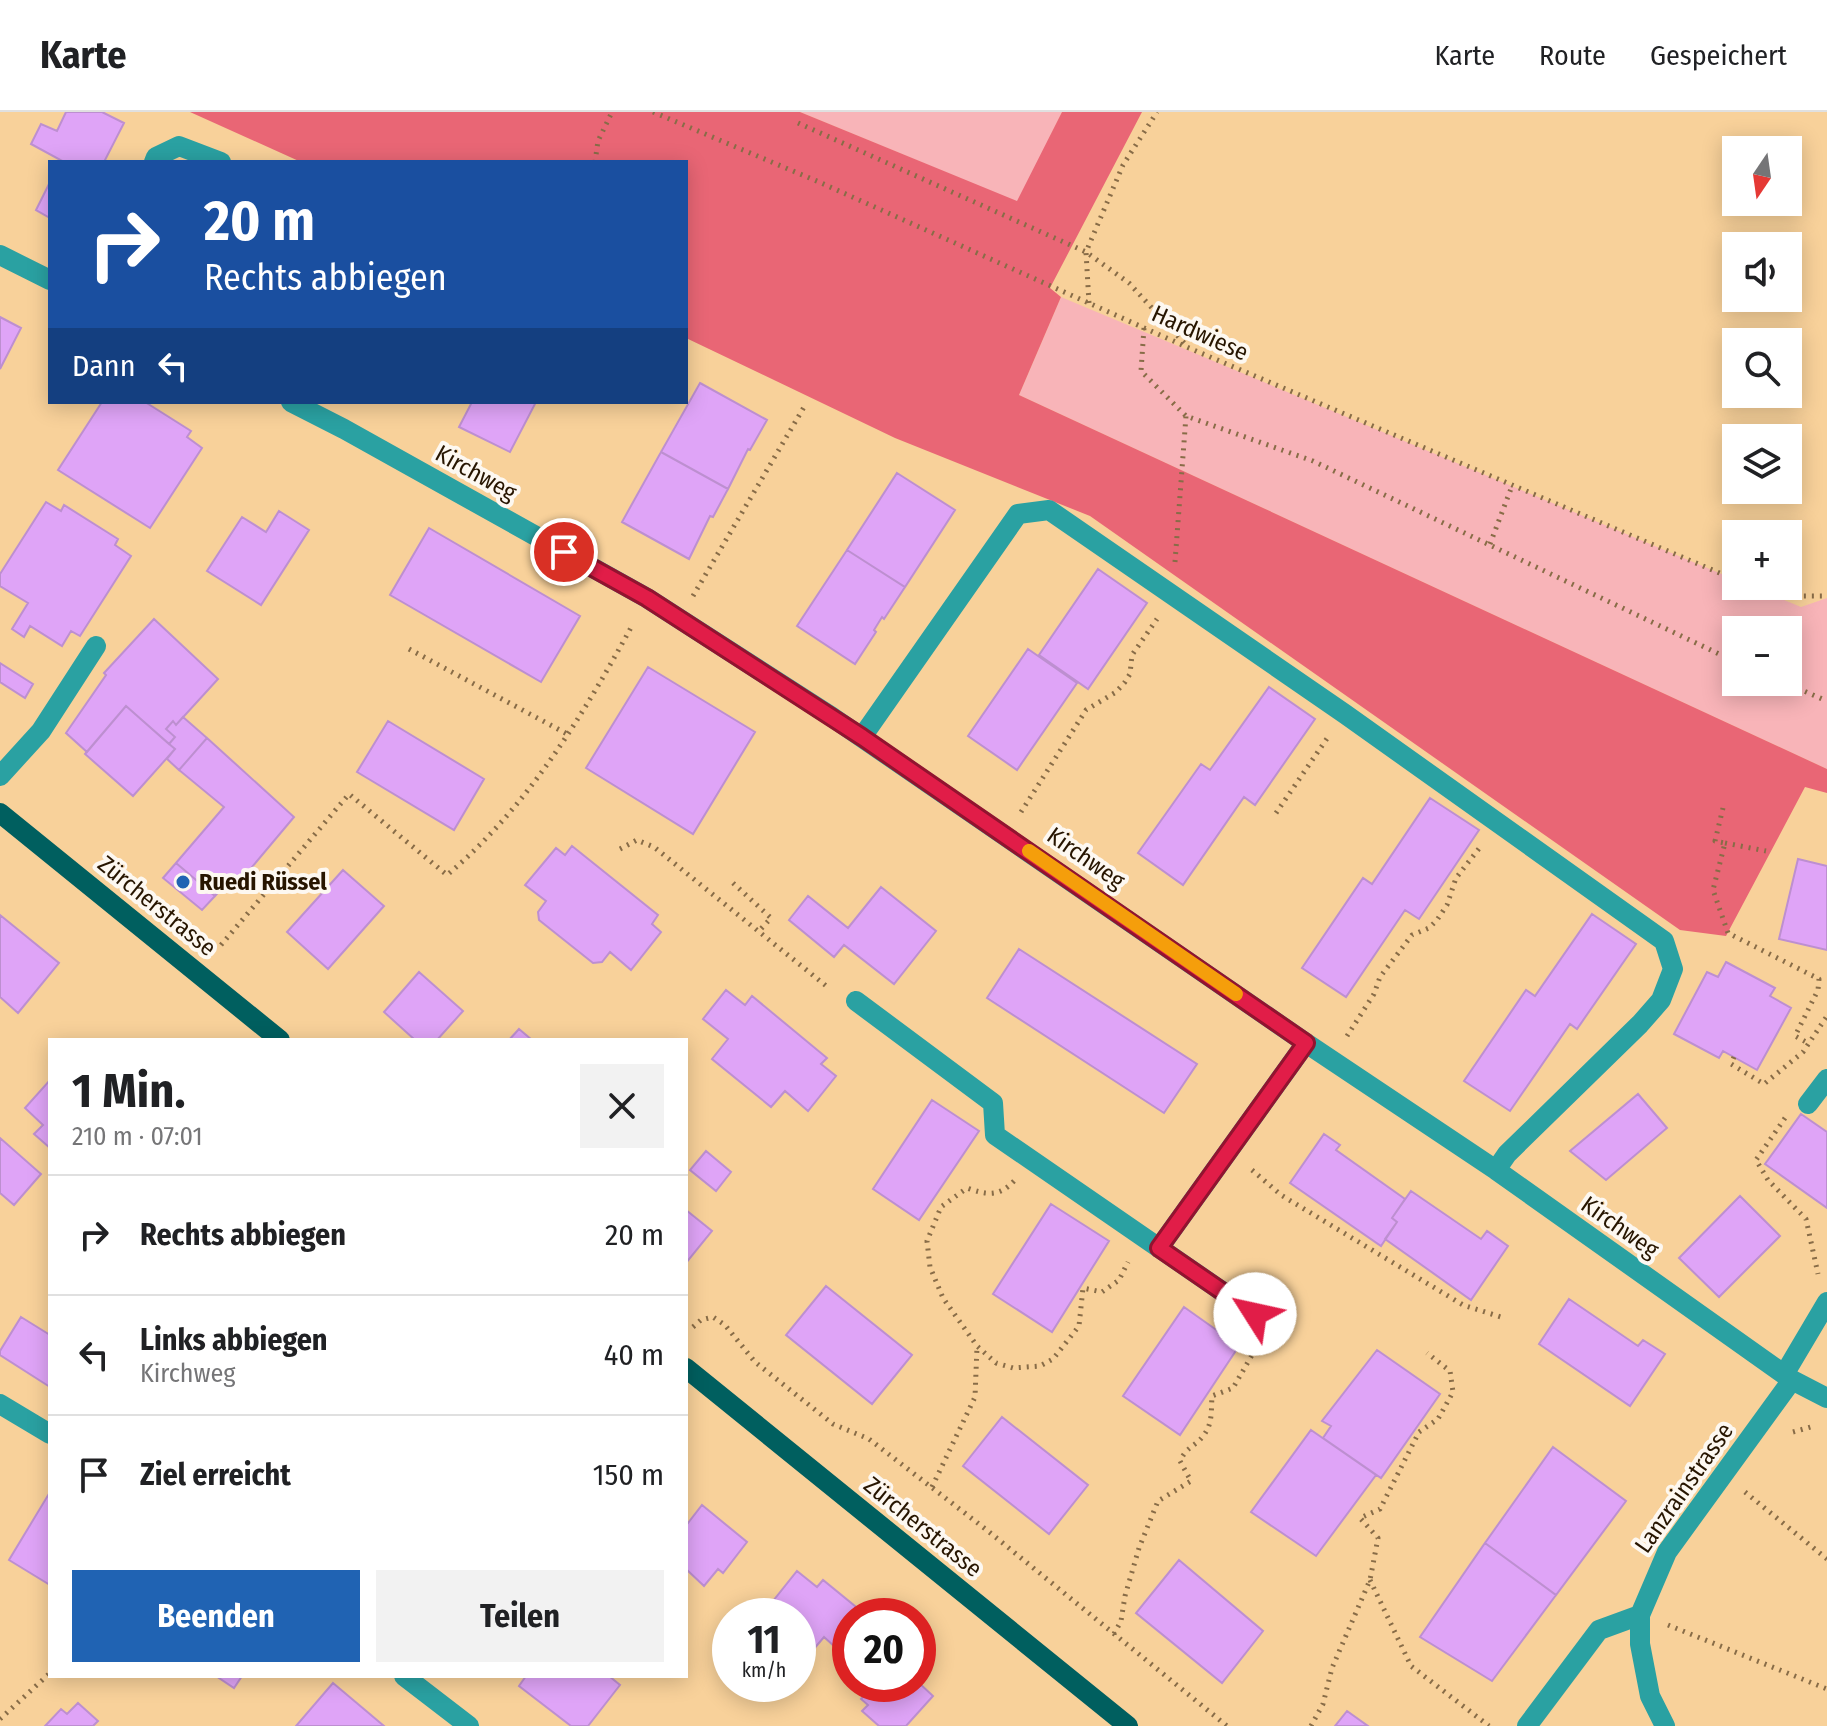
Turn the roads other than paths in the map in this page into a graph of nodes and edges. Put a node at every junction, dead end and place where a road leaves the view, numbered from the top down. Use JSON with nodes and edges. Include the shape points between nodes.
{"nodes":[{"id":1,"x":155,"y":160,"type":"edge"},
{"id":2,"x":216,"y":160,"type":"edge"},
{"id":3,"x":0,"y":255,"type":"edge"},
{"id":4,"x":48,"y":279,"type":"edge"},
{"id":5,"x":295,"y":404,"type":"edge"},
{"id":6,"x":96,"y":646,"type":"dead end"},
{"id":7,"x":862,"y":737,"type":"junction"},
{"id":8,"x":0,"y":776,"type":"edge"},
{"id":9,"x":0,"y":813,"type":"edge"},
{"id":10,"x":856,"y":1001,"type":"road end"},
{"id":11,"x":278,"y":1038,"type":"edge"},
{"id":12,"x":1306,"y":1043,"type":"junction"},
{"id":13,"x":1827,"y":1079,"type":"edge"},
{"id":14,"x":1808,"y":1104,"type":"road end"},
{"id":15,"x":1496,"y":1170,"type":"junction"},
{"id":16,"x":1159,"y":1248,"type":"junction"},
{"id":17,"x":1827,"y":1302,"type":"edge"},
{"id":18,"x":1255,"y":1314,"type":"road end"},
{"id":19,"x":688,"y":1370,"type":"edge"},
{"id":20,"x":1788,"y":1376,"type":"junction"},
{"id":21,"x":1827,"y":1398,"type":"edge"},
{"id":22,"x":0,"y":1404,"type":"edge"},
{"id":23,"x":48,"y":1433,"type":"edge"},
{"id":24,"x":1640,"y":1615,"type":"junction"},
{"id":25,"x":407,"y":1678,"type":"edge"},
{"id":26,"x":469,"y":1726,"type":"edge"},
{"id":27,"x":1128,"y":1726,"type":"edge"},
{"id":28,"x":1527,"y":1726,"type":"edge"},
{"id":29,"x":1665,"y":1726,"type":"edge"}],
"edges":[{"from":1,"to":2,"type":"street","via":[[179,146]]},
{"from":3,"to":4,"type":"street"},
{"from":5,"to":7,"type":"street","name":"Kirchweg","via":[[647,598]]},
{"from":6,"to":8,"type":"street","via":[[41,731]]},
{"from":7,"to":12,"type":"street","name":"Kirchweg"},
{"from":7,"to":15,"type":"street","via":[[1018,514],[1049,510],[1664,941],[1673,969],[1661,1000]]},
{"from":9,"to":11,"type":"main road","name":"Zürcherstrasse"},
{"from":10,"to":16,"type":"street","via":[[993,1103],[995,1135]]},
{"from":12,"to":15,"type":"street","name":"Kirchweg"},
{"from":12,"to":16,"type":"street"},
{"from":13,"to":14,"type":"street"},
{"from":15,"to":20,"type":"street","name":"Kirchweg"},
{"from":16,"to":18,"type":"street"},
{"from":17,"to":20,"type":"street","name":"Lanzrainstrasse"},
{"from":19,"to":27,"type":"main road","name":"Zürcherstrasse"},
{"from":20,"to":21,"type":"street","name":"Kirchweg"},
{"from":20,"to":24,"type":"street","name":"Lanzrainstrasse","via":[[1667,1552]]},
{"from":22,"to":23,"type":"street"},
{"from":24,"to":28,"type":"street","via":[[1599,1630]]},
{"from":24,"to":29,"type":"street","name":"Lanzrainstrasse","via":[[1650,1696]]},
{"from":25,"to":26,"type":"street"}]}
